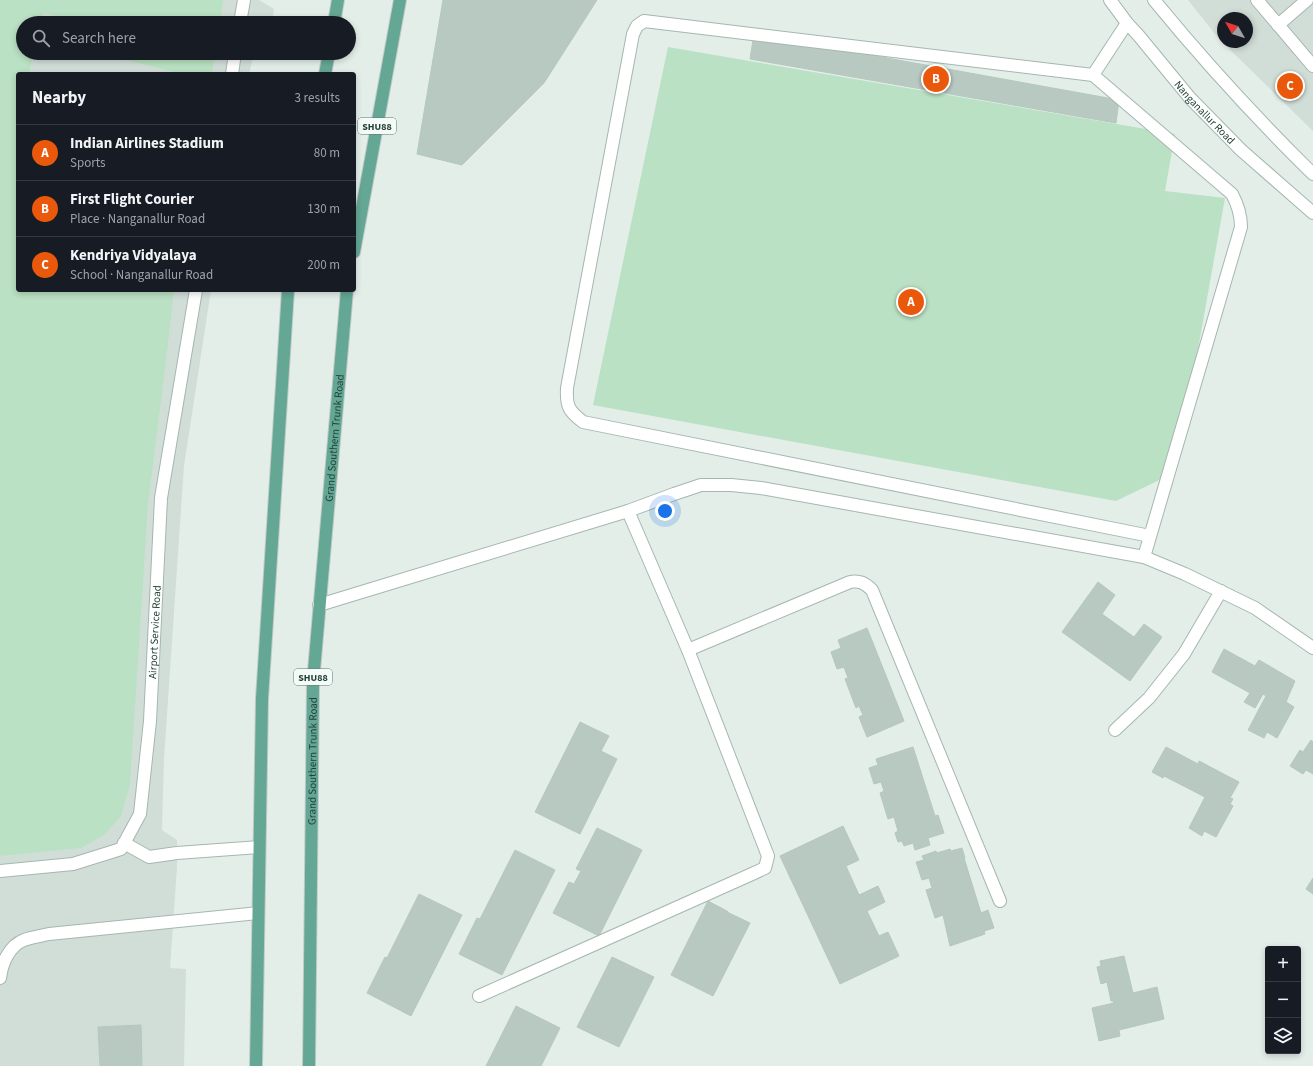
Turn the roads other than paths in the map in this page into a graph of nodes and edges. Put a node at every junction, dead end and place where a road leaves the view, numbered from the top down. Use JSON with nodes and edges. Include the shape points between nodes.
{"nodes":[{"id":1,"x":244,"y":0,"type":"edge"},
{"id":2,"x":338,"y":0,"type":"edge"},
{"id":3,"x":400,"y":0,"type":"edge"},
{"id":4,"x":1110,"y":0,"type":"edge"},
{"id":5,"x":1154,"y":0,"type":"edge"},
{"id":6,"x":1257,"y":0,"type":"edge"},
{"id":7,"x":1307,"y":0,"type":"edge"},
{"id":8,"x":241,"y":16,"type":"edge"},
{"id":9,"x":335,"y":16,"type":"edge"},
{"id":10,"x":1127,"y":23,"type":"junction"},
{"id":11,"x":1278,"y":25,"type":"junction"},
{"id":12,"x":234,"y":60,"type":"edge"},
{"id":13,"x":328,"y":60,"type":"edge"},
{"id":14,"x":1313,"y":66,"type":"edge"},
{"id":15,"x":232,"y":72,"type":"edge"},
{"id":16,"x":325,"y":72,"type":"edge"},
{"id":17,"x":1093,"y":75,"type":"junction"},
{"id":18,"x":1313,"y":174,"type":"edge"},
{"id":19,"x":1313,"y":213,"type":"edge"},
{"id":20,"x":356,"y":241,"type":"edge"},
{"id":21,"x":196,"y":292,"type":"edge"},
{"id":22,"x":288,"y":292,"type":"edge"},
{"id":23,"x":347,"y":292,"type":"edge"},
{"id":24,"x":628,"y":511,"type":"junction"},
{"id":25,"x":1150,"y":536,"type":"junction"},
{"id":26,"x":1144,"y":557,"type":"junction"},
{"id":27,"x":1221,"y":591,"type":"junction"},
{"id":28,"x":319,"y":605,"type":"junction"},
{"id":29,"x":1313,"y":648,"type":"edge"},
{"id":30,"x":688,"y":650,"type":"junction"},
{"id":31,"x":1115,"y":730,"type":"dead end"},
{"id":32,"x":124,"y":843,"type":"junction"},
{"id":33,"x":259,"y":847,"type":"junction"},
{"id":34,"x":0,"y":870,"type":"edge"},
{"id":35,"x":1000,"y":900,"type":"dead end"},
{"id":36,"x":258,"y":913,"type":"junction"},
{"id":37,"x":0,"y":978,"type":"edge"},
{"id":38,"x":480,"y":996,"type":"dead end"},
{"id":39,"x":256,"y":1066,"type":"edge"},
{"id":40,"x":309,"y":1066,"type":"edge"}],
"edges":[{"from":1,"to":8,"type":"street"},
{"from":2,"to":9,"type":"main road"},
{"from":3,"to":20,"type":"main road","number":"SHU88"},
{"from":4,"to":10,"type":"street","name":"Nanganallur Road"},
{"from":5,"to":18,"type":"street","via":[[1200,56]]},
{"from":6,"to":11,"type":"street"},
{"from":7,"to":11,"type":"street"},
{"from":10,"to":17,"type":"street"},
{"from":10,"to":19,"type":"street","name":"Nanganallur Road","via":[[1190,98],[1241,150]]},
{"from":11,"to":14,"type":"street"},
{"from":12,"to":15,"type":"street"},
{"from":13,"to":16,"type":"main road"},
{"from":17,"to":25,"type":"street","via":[[1232,194],[1241,216],[1241,227]]},
{"from":17,"to":25,"type":"street","via":[[644,21],[637,26],[633,34],[566,400],[572,413],[583,422]]},
{"from":21,"to":32,"type":"street","name":"Airport Service Road","via":[[161,498],[150,722],[140,814]]},
{"from":22,"to":33,"type":"main road","via":[[262,699]]},
{"from":23,"to":28,"type":"main road","name":"Grand Southern Trunk Road","number":"SHU88"},
{"from":24,"to":26,"type":"street","via":[[701,485],[731,485],[761,488]]},
{"from":24,"to":28,"type":"street"},
{"from":24,"to":30,"type":"street"},
{"from":25,"to":26,"type":"street"},
{"from":26,"to":27,"type":"street"},
{"from":27,"to":29,"type":"street","via":[[1255,608]]},
{"from":27,"to":31,"type":"street","via":[[1184,654],[1150,698]]},
{"from":28,"to":40,"type":"main road","name":"Grand Southern Trunk Road","number":"SHU88","via":[[312,682]]},
{"from":30,"to":35,"type":"street","via":[[850,582],[856,580],[865,584],[872,590]]},
{"from":30,"to":38,"type":"street","via":[[768,856],[765,868]]},
{"from":32,"to":33,"type":"street","via":[[149,857]]},
{"from":32,"to":34,"type":"street","via":[[122,848],[73,864]]},
{"from":33,"to":36,"type":"main road"},
{"from":36,"to":37,"type":"street","via":[[49,934],[23,940],[8,953]]},
{"from":36,"to":39,"type":"main road"}]}
